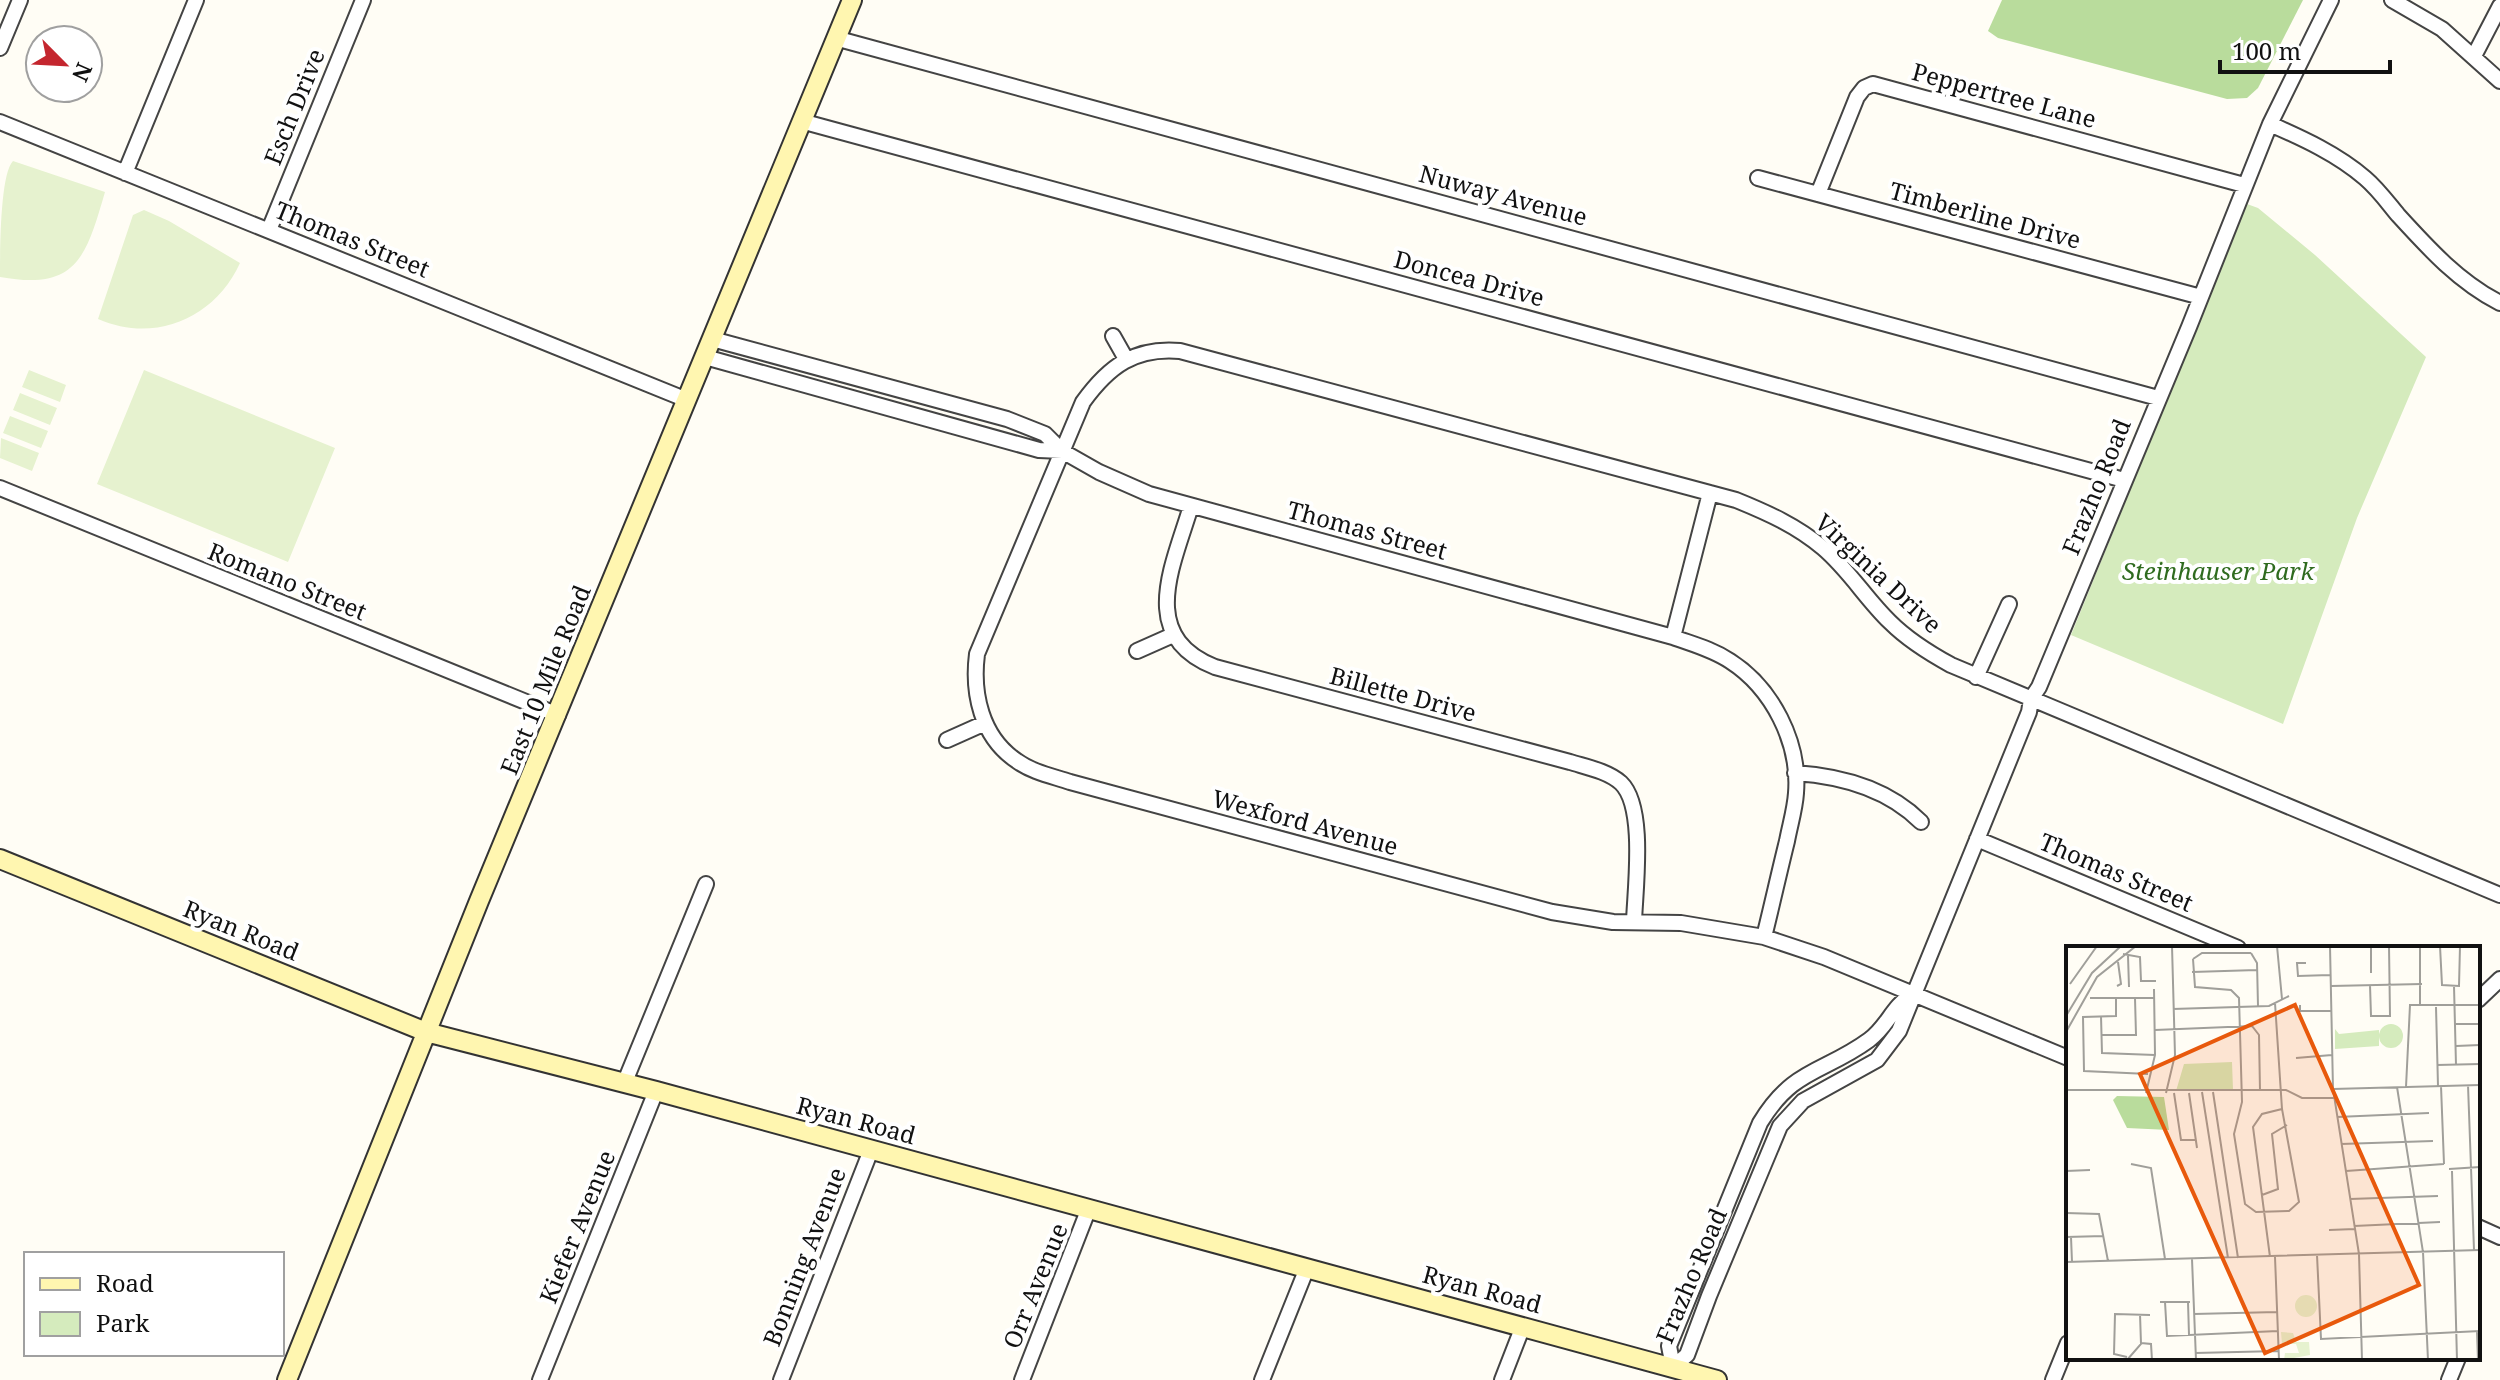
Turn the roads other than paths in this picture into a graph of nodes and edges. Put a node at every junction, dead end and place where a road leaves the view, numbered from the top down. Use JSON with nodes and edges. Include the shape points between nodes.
{"nodes":[{"id":1,"x":20,"y":0,"type":"edge"},
{"id":2,"x":196,"y":0,"type":"edge"},
{"id":3,"x":363,"y":0,"type":"edge"},
{"id":4,"x":852,"y":0,"type":"edge"},
{"id":5,"x":2331,"y":0,"type":"edge"},
{"id":6,"x":2392,"y":0,"type":"edge"},
{"id":7,"x":2500,"y":6,"type":"edge"},
{"id":8,"x":835,"y":38,"type":"junction"},
{"id":9,"x":0,"y":48,"type":"edge"},
{"id":10,"x":2474,"y":56,"type":"junction"},
{"id":11,"x":2500,"y":81,"type":"edge"},
{"id":12,"x":801,"y":121,"type":"junction"},
{"id":13,"x":0,"y":122,"type":"edge"},
{"id":14,"x":2270,"y":124,"type":"junction"},
{"id":15,"x":125,"y":173,"type":"junction"},
{"id":16,"x":1758,"y":178,"type":"dead end"},
{"id":17,"x":2244,"y":185,"type":"junction"},
{"id":18,"x":1818,"y":194,"type":"junction"},
{"id":19,"x":269,"y":230,"type":"junction"},
{"id":20,"x":2201,"y":297,"type":"junction"},
{"id":21,"x":2500,"y":303,"type":"edge"},
{"id":22,"x":1113,"y":336,"type":"dead end"},
{"id":23,"x":712,"y":339,"type":"junction"},
{"id":24,"x":705,"y":357,"type":"junction"},
{"id":25,"x":1126,"y":359,"type":"junction"},
{"id":26,"x":849,"y":376,"type":"junction"},
{"id":27,"x":912,"y":394,"type":"junction"},
{"id":28,"x":845,"y":397,"type":"junction"},
{"id":29,"x":2158,"y":398,"type":"junction"},
{"id":30,"x":687,"y":400,"type":"junction"},
{"id":31,"x":905,"y":413,"type":"junction"},
{"id":32,"x":1062,"y":451,"type":"junction"},
{"id":33,"x":2124,"y":480,"type":"junction"},
{"id":34,"x":0,"y":488,"type":"edge"},
{"id":35,"x":1710,"y":493,"type":"junction"},
{"id":36,"x":1191,"y":506,"type":"junction"},
{"id":37,"x":2009,"y":604,"type":"dead end"},
{"id":38,"x":1173,"y":635,"type":"junction"},
{"id":39,"x":1673,"y":637,"type":"junction"},
{"id":40,"x":1137,"y":651,"type":"dead end"},
{"id":41,"x":1976,"y":677,"type":"junction"},
{"id":42,"x":2031,"y":699,"type":"junction"},
{"id":43,"x":558,"y":715,"type":"junction"},
{"id":44,"x":985,"y":723,"type":"junction"},
{"id":45,"x":947,"y":740,"type":"dead end"},
{"id":46,"x":1795,"y":773,"type":"junction"},
{"id":47,"x":1921,"y":822,"type":"dead end"},
{"id":48,"x":1977,"y":839,"type":"junction"},
{"id":49,"x":0,"y":859,"type":"edge"},
{"id":50,"x":706,"y":884,"type":"dead end"},
{"id":51,"x":2500,"y":895,"type":"edge"},
{"id":52,"x":1634,"y":922,"type":"junction"},
{"id":53,"x":1764,"y":937,"type":"junction"},
{"id":54,"x":2233,"y":946,"type":"edge"},
{"id":55,"x":2500,"y":979,"type":"edge"},
{"id":56,"x":1912,"y":994,"type":"junction"},
{"id":57,"x":2480,"y":998,"type":"edge"},
{"id":58,"x":426,"y":1032,"type":"junction"},
{"id":59,"x":2066,"y":1057,"type":"edge"},
{"id":60,"x":624,"y":1084,"type":"junction"},
{"id":61,"x":656,"y":1091,"type":"junction"},
{"id":62,"x":871,"y":1150,"type":"junction"},
{"id":63,"x":1089,"y":1208,"type":"junction"},
{"id":64,"x":2480,"y":1228,"type":"edge"},
{"id":65,"x":2500,"y":1237,"type":"edge"},
{"id":66,"x":1307,"y":1268,"type":"junction"},
{"id":67,"x":1523,"y":1326,"type":"junction"},
{"id":68,"x":2066,"y":1348,"type":"edge"},
{"id":69,"x":2457,"y":1360,"type":"edge"},
{"id":70,"x":1673,"y":1367,"type":"junction"},
{"id":71,"x":287,"y":1380,"type":"edge"},
{"id":72,"x":540,"y":1380,"type":"edge"},
{"id":73,"x":781,"y":1380,"type":"edge"},
{"id":74,"x":1022,"y":1380,"type":"edge"},
{"id":75,"x":1262,"y":1380,"type":"edge"},
{"id":76,"x":1502,"y":1380,"type":"edge"},
{"id":77,"x":1717,"y":1380,"type":"edge"},
{"id":78,"x":2053,"y":1380,"type":"edge"},
{"id":79,"x":2449,"y":1380,"type":"edge"}],
"edges":[{"from":1,"to":9,"type":"street"},
{"from":2,"to":15,"type":"street"},
{"from":3,"to":19,"type":"street","name":"Esch Drive"},
{"from":4,"to":8,"type":"main road","name":"East 10 Mile Road"},
{"from":5,"to":14,"type":"street","name":"Frazho Road"},
{"from":6,"to":10,"type":"street","via":[[2442,29]]},
{"from":7,"to":10,"type":"street"},
{"from":8,"to":12,"type":"main road","name":"East 10 Mile Road"},
{"from":8,"to":29,"type":"street","name":"Nuway Avenue"},
{"from":10,"to":11,"type":"street"},
{"from":12,"to":23,"type":"main road","name":"East 10 Mile Road"},
{"from":12,"to":33,"type":"street","name":"Doncea Drive"},
{"from":13,"to":15,"type":"street","name":"Thomas Street"},
{"from":14,"to":17,"type":"street","name":"Frazho Road"},
{"from":14,"to":21,"type":"street","via":[[2323,148],[2359,173],[2460,278]]},
{"from":15,"to":19,"type":"street","name":"Thomas Street"},
{"from":16,"to":18,"type":"street","name":"Timberline Drive"},
{"from":17,"to":18,"type":"street","name":"Peppertree Lane","via":[[1873,84],[1857,97]]},
{"from":17,"to":20,"type":"street","name":"Frazho Road"},
{"from":18,"to":20,"type":"street","name":"Timberline Drive"},
{"from":19,"to":30,"type":"street","name":"Thomas Street"},
{"from":20,"to":29,"type":"street","name":"Frazho Road"},
{"from":22,"to":25,"type":"street"},
{"from":23,"to":24,"type":"main road","name":"East 10 Mile Road"},
{"from":23,"to":26,"type":"street"},
{"from":24,"to":28,"type":"street","name":"Thomas Street"},
{"from":24,"to":30,"type":"main road","name":"East 10 Mile Road"},
{"from":25,"to":32,"type":"street","name":"Virginia Drive","via":[[1109,370],[1083,402]]},
{"from":25,"to":35,"type":"street","name":"Virginia Drive","via":[[1161,349],[1194,354]]},
{"from":26,"to":27,"type":"street"},
{"from":26,"to":28,"type":"street"},
{"from":27,"to":31,"type":"street"},
{"from":27,"to":32,"type":"street","via":[[1007,419],[1045,434]]},
{"from":28,"to":31,"type":"street","name":"Thomas Street"},
{"from":29,"to":33,"type":"street","name":"Frazho Road"},
{"from":30,"to":43,"type":"main road","name":"East 10 Mile Road"},
{"from":31,"to":32,"type":"street","name":"Thomas Street","via":[[1039,450]]},
{"from":32,"to":36,"type":"street","name":"Thomas Street","via":[[1119,481]]},
{"from":32,"to":44,"type":"street","name":"Wexford Avenue","via":[[977,654],[974,676]]},
{"from":33,"to":42,"type":"street","name":"Frazho Road"},
{"from":34,"to":43,"type":"street","name":"Romano Street"},
{"from":35,"to":39,"type":"street"},
{"from":35,"to":41,"type":"street","name":"Virginia Drive","via":[[1786,521],[1839,563],[1911,640]]},
{"from":36,"to":38,"type":"street","via":[[1167,589]]},
{"from":36,"to":39,"type":"street","name":"Thomas Street"},
{"from":37,"to":41,"type":"street"},
{"from":38,"to":40,"type":"street"},
{"from":38,"to":52,"type":"street","name":"Billette Drive","via":[[1185,650],[1215,667],[1570,762],[1615,779],[1628,792],[1636,816]]},
{"from":39,"to":46,"type":"street","name":"Thomas Street","via":[[1730,661],[1764,691],[1785,728]]},
{"from":41,"to":42,"type":"street","name":"Virginia Drive"},
{"from":42,"to":48,"type":"street","name":"Frazho Road"},
{"from":42,"to":51,"type":"street","name":"Virginia Drive"},
{"from":43,"to":58,"type":"main road","name":"East 10 Mile Road"},
{"from":44,"to":45,"type":"street"},
{"from":44,"to":52,"type":"street","name":"Wexford Avenue","via":[[1016,761],[1070,782],[1552,912]]},
{"from":46,"to":47,"type":"street","via":[[1855,783],[1895,801]]},
{"from":46,"to":53,"type":"street","name":"Thomas Street","via":[[1792,816]]},
{"from":48,"to":54,"type":"street","name":"Thomas Street"},
{"from":48,"to":56,"type":"street","name":"Frazho Road"},
{"from":49,"to":58,"type":"main road","name":"Ryan Road"},
{"from":50,"to":60,"type":"street"},
{"from":52,"to":53,"type":"street","name":"Wexford Avenue","via":[[1681,923]]},
{"from":53,"to":56,"type":"street","name":"Wexford Avenue"},
{"from":55,"to":57,"type":"street"},
{"from":56,"to":59,"type":"street","name":"Wexford Avenue"},
{"from":56,"to":70,"type":"street","name":"Frazho Road","via":[[1885,1052],[1803,1101],[1780,1126],[1687,1355]]},
{"from":56,"to":70,"type":"street","name":"Frazho Road","via":[[1871,1039],[1796,1080],[1769,1108],[1669,1346]]},
{"from":58,"to":60,"type":"main road","name":"Ryan Road"},
{"from":58,"to":71,"type":"main road","name":"East 10 Mile Road"},
{"from":60,"to":61,"type":"main road","name":"Ryan Road"},
{"from":61,"to":62,"type":"main road","name":"Ryan Road"},
{"from":61,"to":72,"type":"street","name":"Kiefer Avenue"},
{"from":62,"to":63,"type":"main road","name":"Ryan Road"},
{"from":62,"to":73,"type":"street","name":"Bonning Avenue"},
{"from":63,"to":66,"type":"main road","name":"Ryan Road"},
{"from":63,"to":74,"type":"street","name":"Orr Avenue"},
{"from":64,"to":65,"type":"street"},
{"from":66,"to":67,"type":"main road","name":"Ryan Road"},
{"from":66,"to":75,"type":"street"},
{"from":67,"to":70,"type":"main road","name":"Ryan Road"},
{"from":67,"to":76,"type":"street"},
{"from":68,"to":78,"type":"street"},
{"from":69,"to":79,"type":"street"},
{"from":70,"to":77,"type":"main road","name":"Ryan Road"}]}
